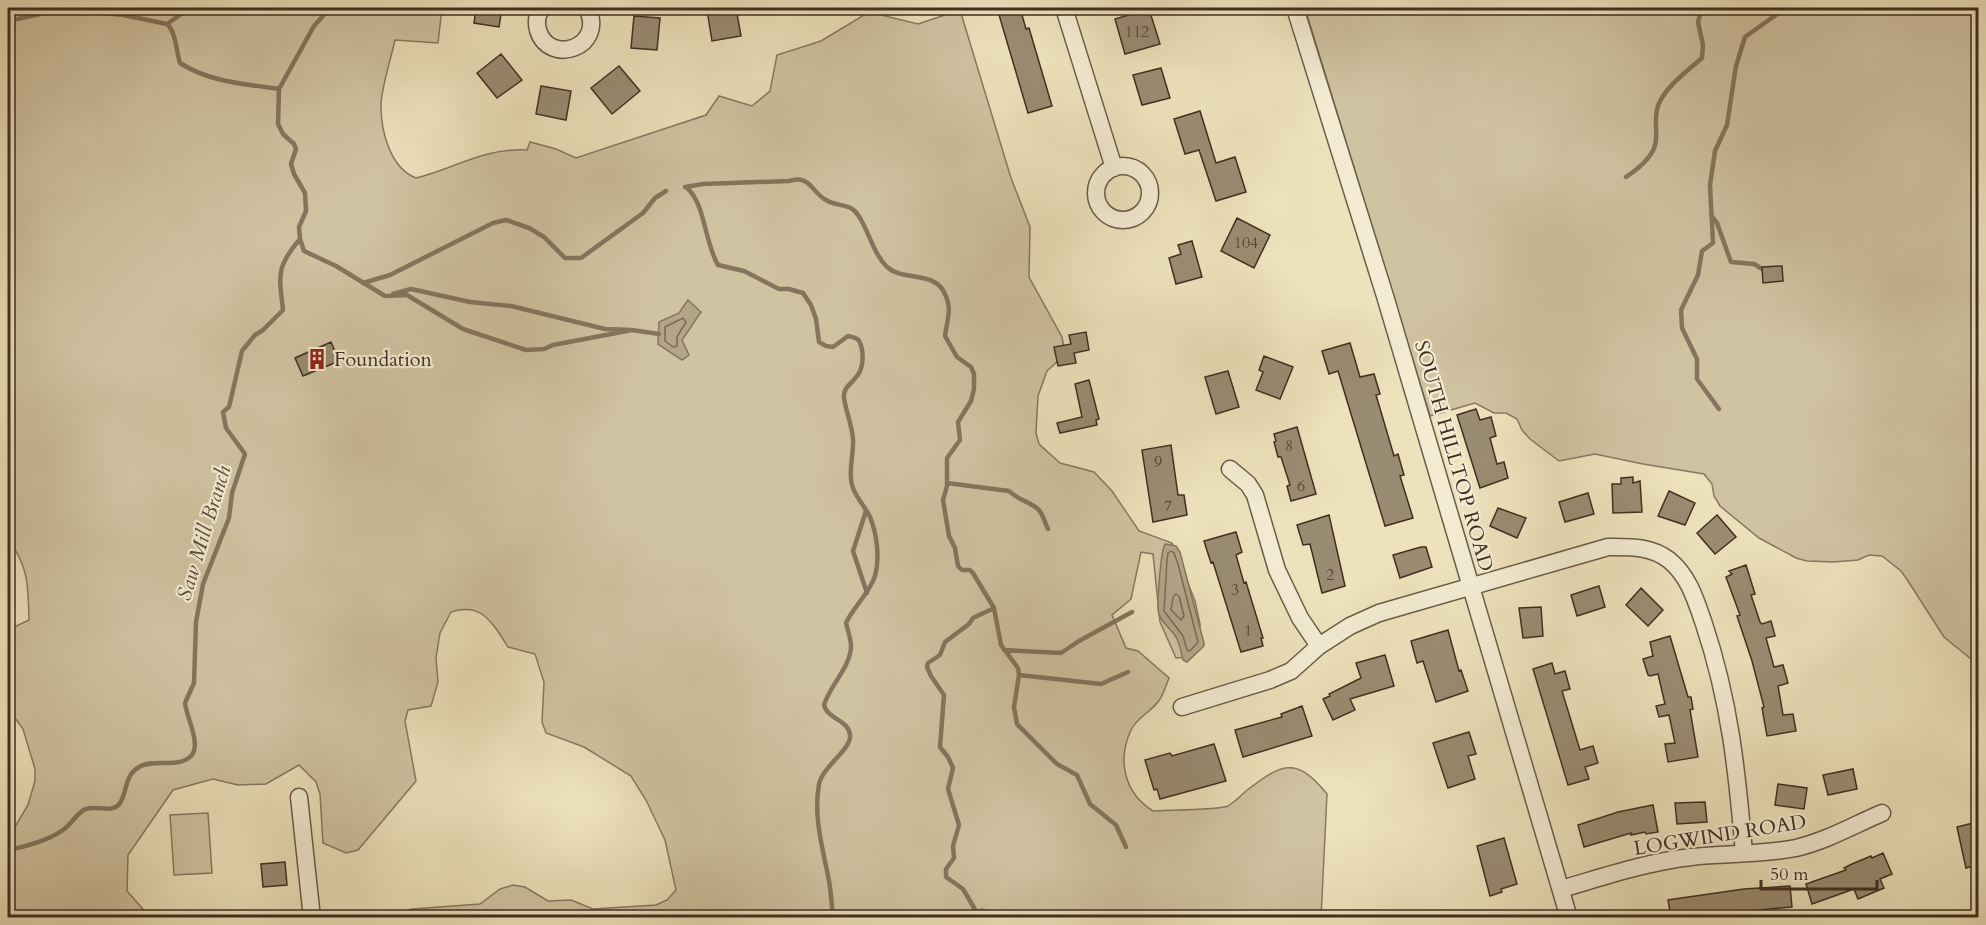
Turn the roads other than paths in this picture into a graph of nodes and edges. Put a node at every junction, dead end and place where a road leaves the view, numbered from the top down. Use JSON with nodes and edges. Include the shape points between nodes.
{"nodes":[{"id":1,"x":542,"y":8,"type":"edge"},
{"id":2,"x":587,"y":8,"type":"edge"},
{"id":3,"x":1064,"y":8,"type":"edge"},
{"id":4,"x":1294,"y":8,"type":"edge"},
{"id":5,"x":1114,"y":168,"type":"dead end"},
{"id":6,"x":1230,"y":469,"type":"dead end"},
{"id":7,"x":1471,"y":587,"type":"junction"},
{"id":8,"x":1319,"y":646,"type":"junction"},
{"id":9,"x":1182,"y":707,"type":"dead end"},
{"id":10,"x":299,"y":797,"type":"dead end"},
{"id":11,"x":1882,"y":813,"type":"dead end"},
{"id":12,"x":1744,"y":853,"type":"junction"},
{"id":13,"x":1561,"y":889,"type":"junction"},
{"id":14,"x":312,"y":918,"type":"edge"},
{"id":15,"x":1569,"y":918,"type":"edge"}],
"edges":[{"from":1,"to":2,"type":"street","via":[[537,20],[540,36],[565,50],[581,44],[590,31],[591,15]]},
{"from":3,"to":5,"type":"street"},
{"from":4,"to":7,"type":"street","name":"SOUTH HILLTOP ROAD"},
{"from":6,"to":8,"type":"street","via":[[1255,495],[1281,579]]},
{"from":7,"to":8,"type":"street","via":[[1379,613]]},
{"from":7,"to":12,"type":"street","via":[[1608,547],[1651,549],[1670,561],[1694,596],[1722,687],[1737,764]]},
{"from":7,"to":13,"type":"street","name":"SOUTH HILLTOP ROAD"},
{"from":8,"to":9,"type":"street","via":[[1291,671]]},
{"from":10,"to":14,"type":"street"},
{"from":11,"to":12,"type":"street","name":"LOGWIND ROAD","via":[[1807,845]]},
{"from":12,"to":13,"type":"street","name":"LOGWIND ROAD","via":[[1656,863]]},
{"from":13,"to":15,"type":"street","name":"SOUTH HILLTOP ROAD"}]}
